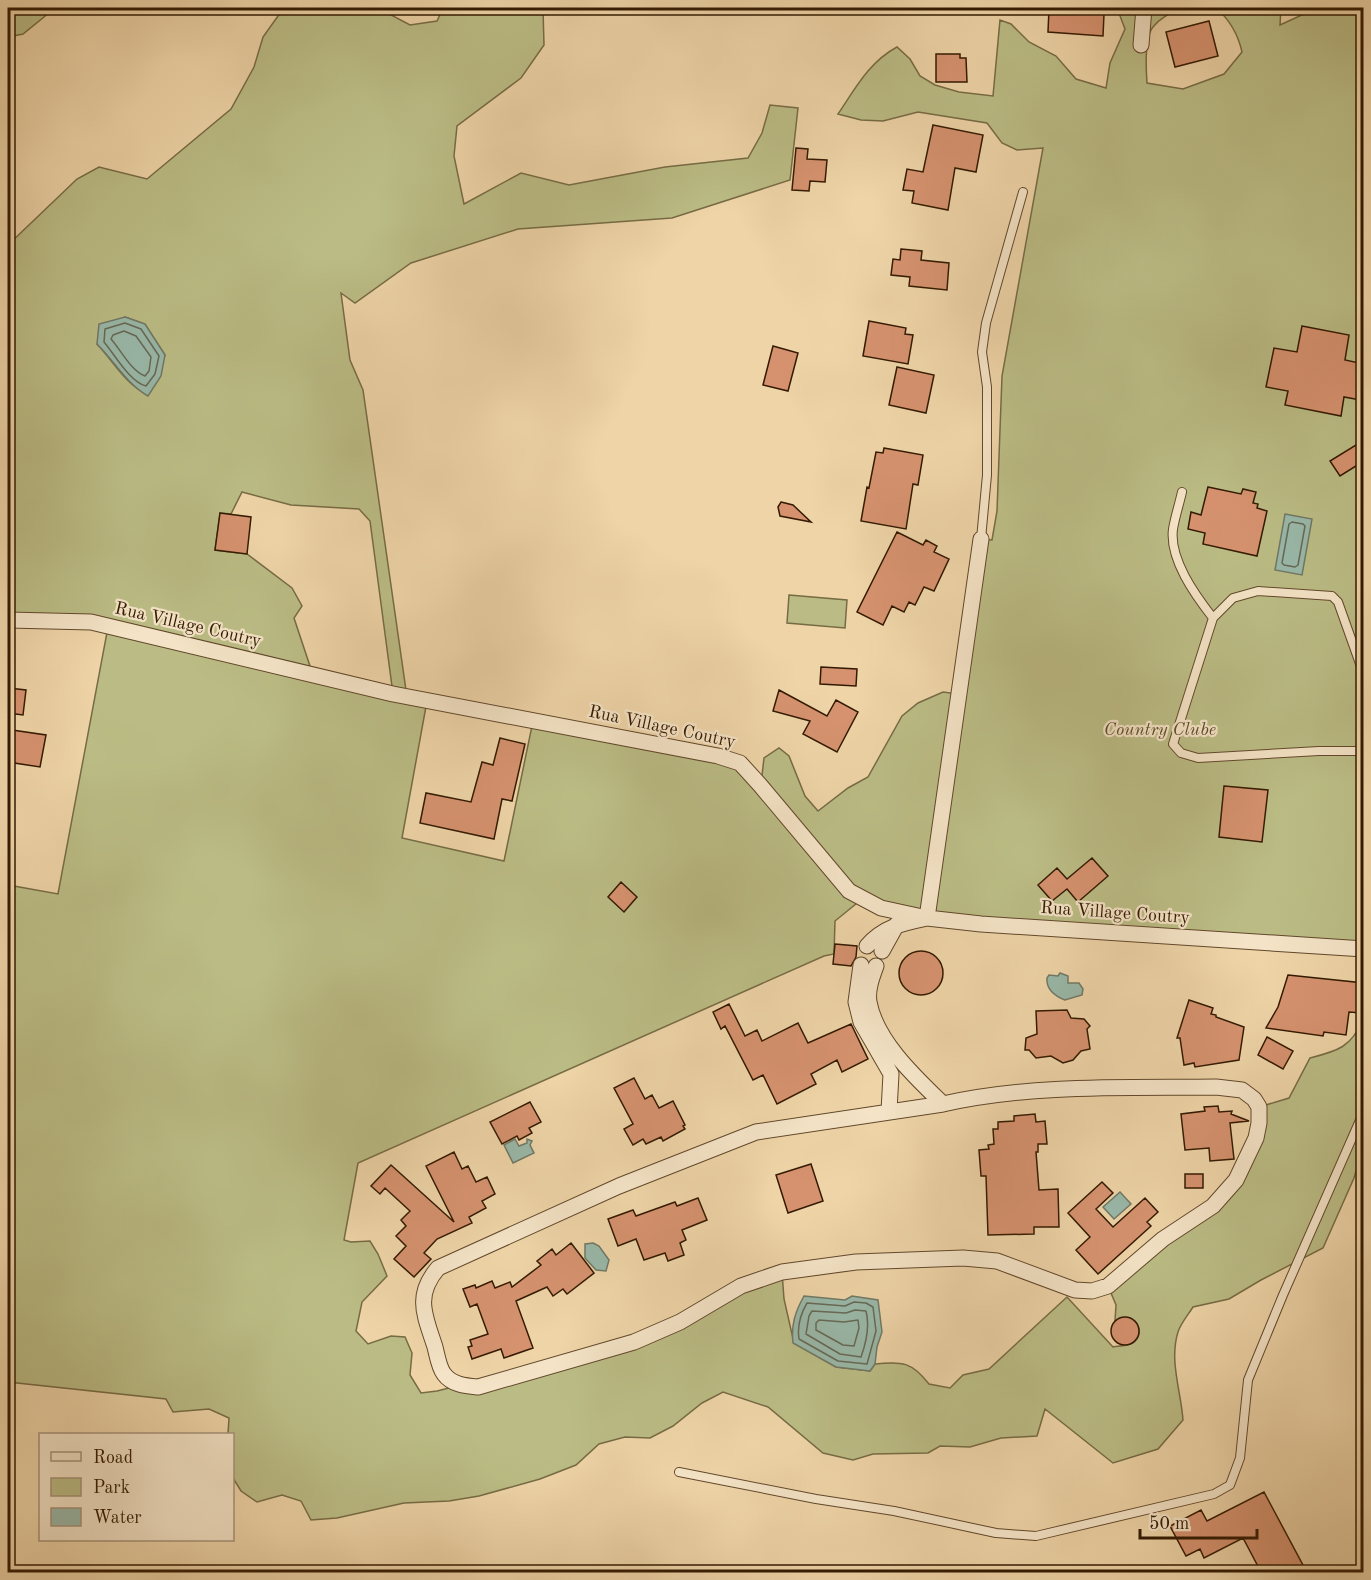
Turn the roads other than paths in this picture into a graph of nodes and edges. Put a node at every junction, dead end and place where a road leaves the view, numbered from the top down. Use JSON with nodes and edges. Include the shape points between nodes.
{"nodes":[{"id":1,"x":1144,"y":8,"type":"edge"},
{"id":2,"x":1141,"y":45,"type":"dead end"},
{"id":3,"x":1023,"y":192,"type":"dead end"},
{"id":4,"x":1182,"y":492,"type":"dead end"},
{"id":5,"x":981,"y":539,"type":"joint"},
{"id":6,"x":1213,"y":618,"type":"junction"},
{"id":7,"x":8,"y":620,"type":"edge"},
{"id":8,"x":1364,"y":675,"type":"edge"},
{"id":9,"x":1364,"y":751,"type":"edge"},
{"id":10,"x":927,"y":918,"type":"junction"},
{"id":11,"x":897,"y":924,"type":"junction"},
{"id":12,"x":867,"y":946,"type":"dead end"},
{"id":13,"x":1364,"y":949,"type":"edge"},
{"id":14,"x":882,"y":951,"type":"dead end"},
{"id":15,"x":943,"y":1104,"type":"junction"},
{"id":16,"x":888,"y":1111,"type":"junction"},
{"id":17,"x":1364,"y":1111,"type":"edge"},
{"id":18,"x":679,"y":1472,"type":"dead end"}],
"edges":[{"from":1,"to":2,"type":"street"},
{"from":3,"to":5,"type":"lane","via":[[986,323],[982,352],[987,387],[987,475]]},
{"from":4,"to":6,"type":"lane","via":[[1173,531],[1174,551],[1194,593]]},
{"from":5,"to":10,"type":"street"},
{"from":6,"to":8,"type":"lane","via":[[1233,598],[1258,591],[1332,596],[1338,602]]},
{"from":6,"to":9,"type":"lane","via":[[1173,744],[1181,753],[1198,758]]},
{"from":7,"to":10,"type":"street","name":"Rua Village Coutry","via":[[91,622],[393,694],[740,763],[849,891],[881,908]]},
{"from":10,"to":11,"type":"street"},
{"from":10,"to":13,"type":"street","name":"Rua Village Coutry"},
{"from":11,"to":12,"type":"street","via":[[876,935]]},
{"from":11,"to":14,"type":"street"},
{"from":15,"to":16,"type":"street"},
{"from":15,"to":16,"type":"street","via":[[910,1071],[883,1035],[868,1000],[868,965],[856,1002],[861,1022],[891,1074]]},
{"from":15,"to":16,"type":"street","via":[[1062,1089],[1216,1087],[1242,1090],[1254,1099],[1259,1107],[1259,1123],[1236,1180],[1213,1206],[1163,1239],[1108,1286],[1092,1292],[1075,1290],[997,1262],[963,1258],[856,1262],[782,1272],[741,1286],[680,1322],[634,1342],[478,1387],[459,1385],[444,1374],[423,1310],[428,1280],[438,1268],[619,1186],[756,1132]]},
{"from":17,"to":18,"type":"lane","via":[[1248,1380],[1240,1458],[1230,1485],[1214,1494],[1036,1536],[996,1533]]}]}
